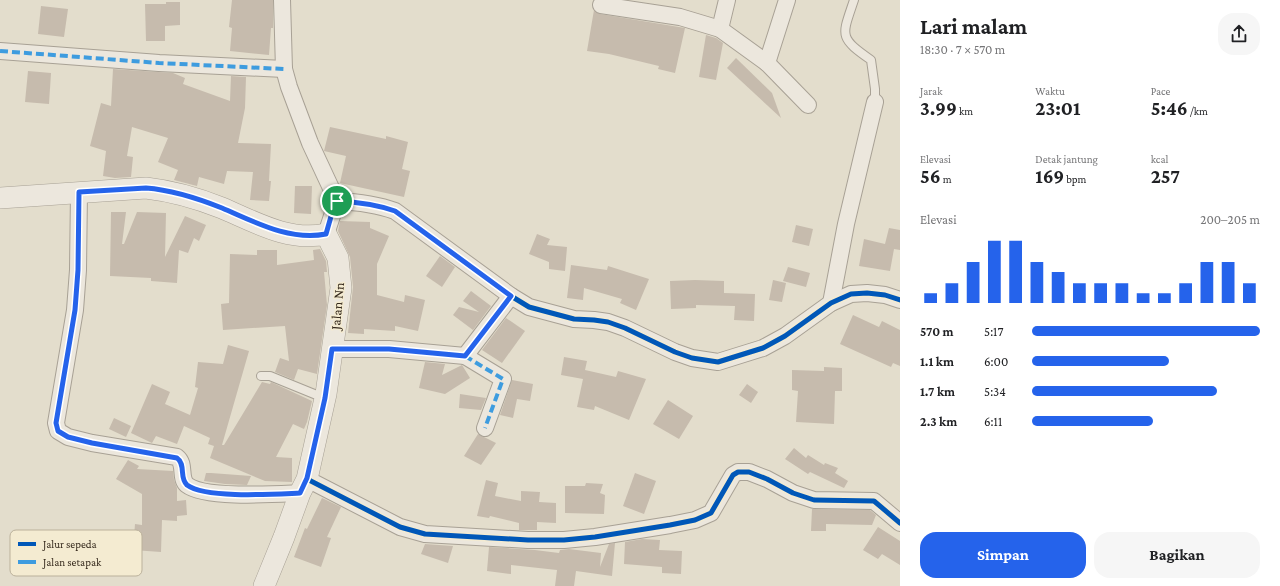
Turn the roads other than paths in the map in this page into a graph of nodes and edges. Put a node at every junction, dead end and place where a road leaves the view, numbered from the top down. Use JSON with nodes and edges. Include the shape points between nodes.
{"nodes":[{"id":1,"x":282,"y":0,"type":"edge"},
{"id":2,"x":727,"y":0,"type":"edge"},
{"id":3,"x":787,"y":0,"type":"edge"},
{"id":4,"x":854,"y":0,"type":"edge"},
{"id":5,"x":601,"y":5,"type":"dead end"},
{"id":6,"x":720,"y":28,"type":"junction"},
{"id":7,"x":0,"y":51,"type":"edge"},
{"id":8,"x":767,"y":63,"type":"junction"},
{"id":9,"x":284,"y":69,"type":"junction"},
{"id":10,"x":875,"y":102,"type":"joint"},
{"id":11,"x":808,"y":105,"type":"dead end"},
{"id":12,"x":79,"y":192,"type":"junction"},
{"id":13,"x":0,"y":198,"type":"edge"},
{"id":14,"x":337,"y":201,"type":"junction"},
{"id":15,"x":326,"y":234,"type":"junction"},
{"id":16,"x":511,"y":296,"type":"junction"},
{"id":17,"x":900,"y":300,"type":"edge"},
{"id":18,"x":831,"y":302,"type":"junction"},
{"id":19,"x":332,"y":349,"type":"junction"},
{"id":20,"x":465,"y":356,"type":"junction"},
{"id":21,"x":261,"y":376,"type":"dead end"},
{"id":22,"x":325,"y":398,"type":"junction"},
{"id":23,"x":485,"y":428,"type":"dead end"},
{"id":24,"x":304,"y":486,"type":"junction"},
{"id":25,"x":900,"y":523,"type":"edge"},
{"id":26,"x":264,"y":586,"type":"edge"}],
"edges":[{"from":1,"to":9,"type":"street"},
{"from":2,"to":6,"type":"street"},
{"from":3,"to":8,"type":"street"},
{"from":4,"to":10,"type":"lane","via":[[844,31],[845,37],[854,49],[871,60]]},
{"from":5,"to":6,"type":"street","via":[[680,17]]},
{"from":6,"to":8,"type":"street"},
{"from":7,"to":9,"type":"street"},
{"from":8,"to":11,"type":"street"},
{"from":9,"to":14,"type":"street","via":[[310,143]]},
{"from":10,"to":18,"type":"street","via":[[846,224]]},
{"from":12,"to":13,"type":"street"},
{"from":12,"to":15,"type":"street","via":[[146,188],[164,190],[205,202],[276,231],[318,236]]},
{"from":12,"to":24,"type":"street","via":[[75,310],[56,423],[58,431],[68,437],[92,443],[177,458],[182,463],[186,484],[200,490],[225,495]]},
{"from":14,"to":15,"type":"street"},
{"from":14,"to":16,"type":"street","via":[[364,202],[395,211]]},
{"from":15,"to":19,"type":"street","name":"Jalan Nn","via":[[338,258],[341,288]]},
{"from":16,"to":18,"type":"street","via":[[529,307],[574,319],[608,322],[675,352],[718,362],[763,348],[785,336]]},
{"from":16,"to":20,"type":"street"},
{"from":17,"to":18,"type":"street","via":[[867,293],[851,294]]},
{"from":19,"to":20,"type":"street","via":[[389,349]]},
{"from":19,"to":22,"type":"street","name":"Jalan Nn"},
{"from":20,"to":23,"type":"street","via":[[503,379]]},
{"from":21,"to":22,"type":"lane","via":[[270,376]]},
{"from":22,"to":24,"type":"street","name":"Jalan Nn"},
{"from":24,"to":25,"type":"street","via":[[400,527],[425,534],[564,540],[684,523],[711,513],[733,475],[744,472],[767,479],[804,497],[819,500],[874,501]]},
{"from":24,"to":26,"type":"street","name":"Jalan Nn"}]}
